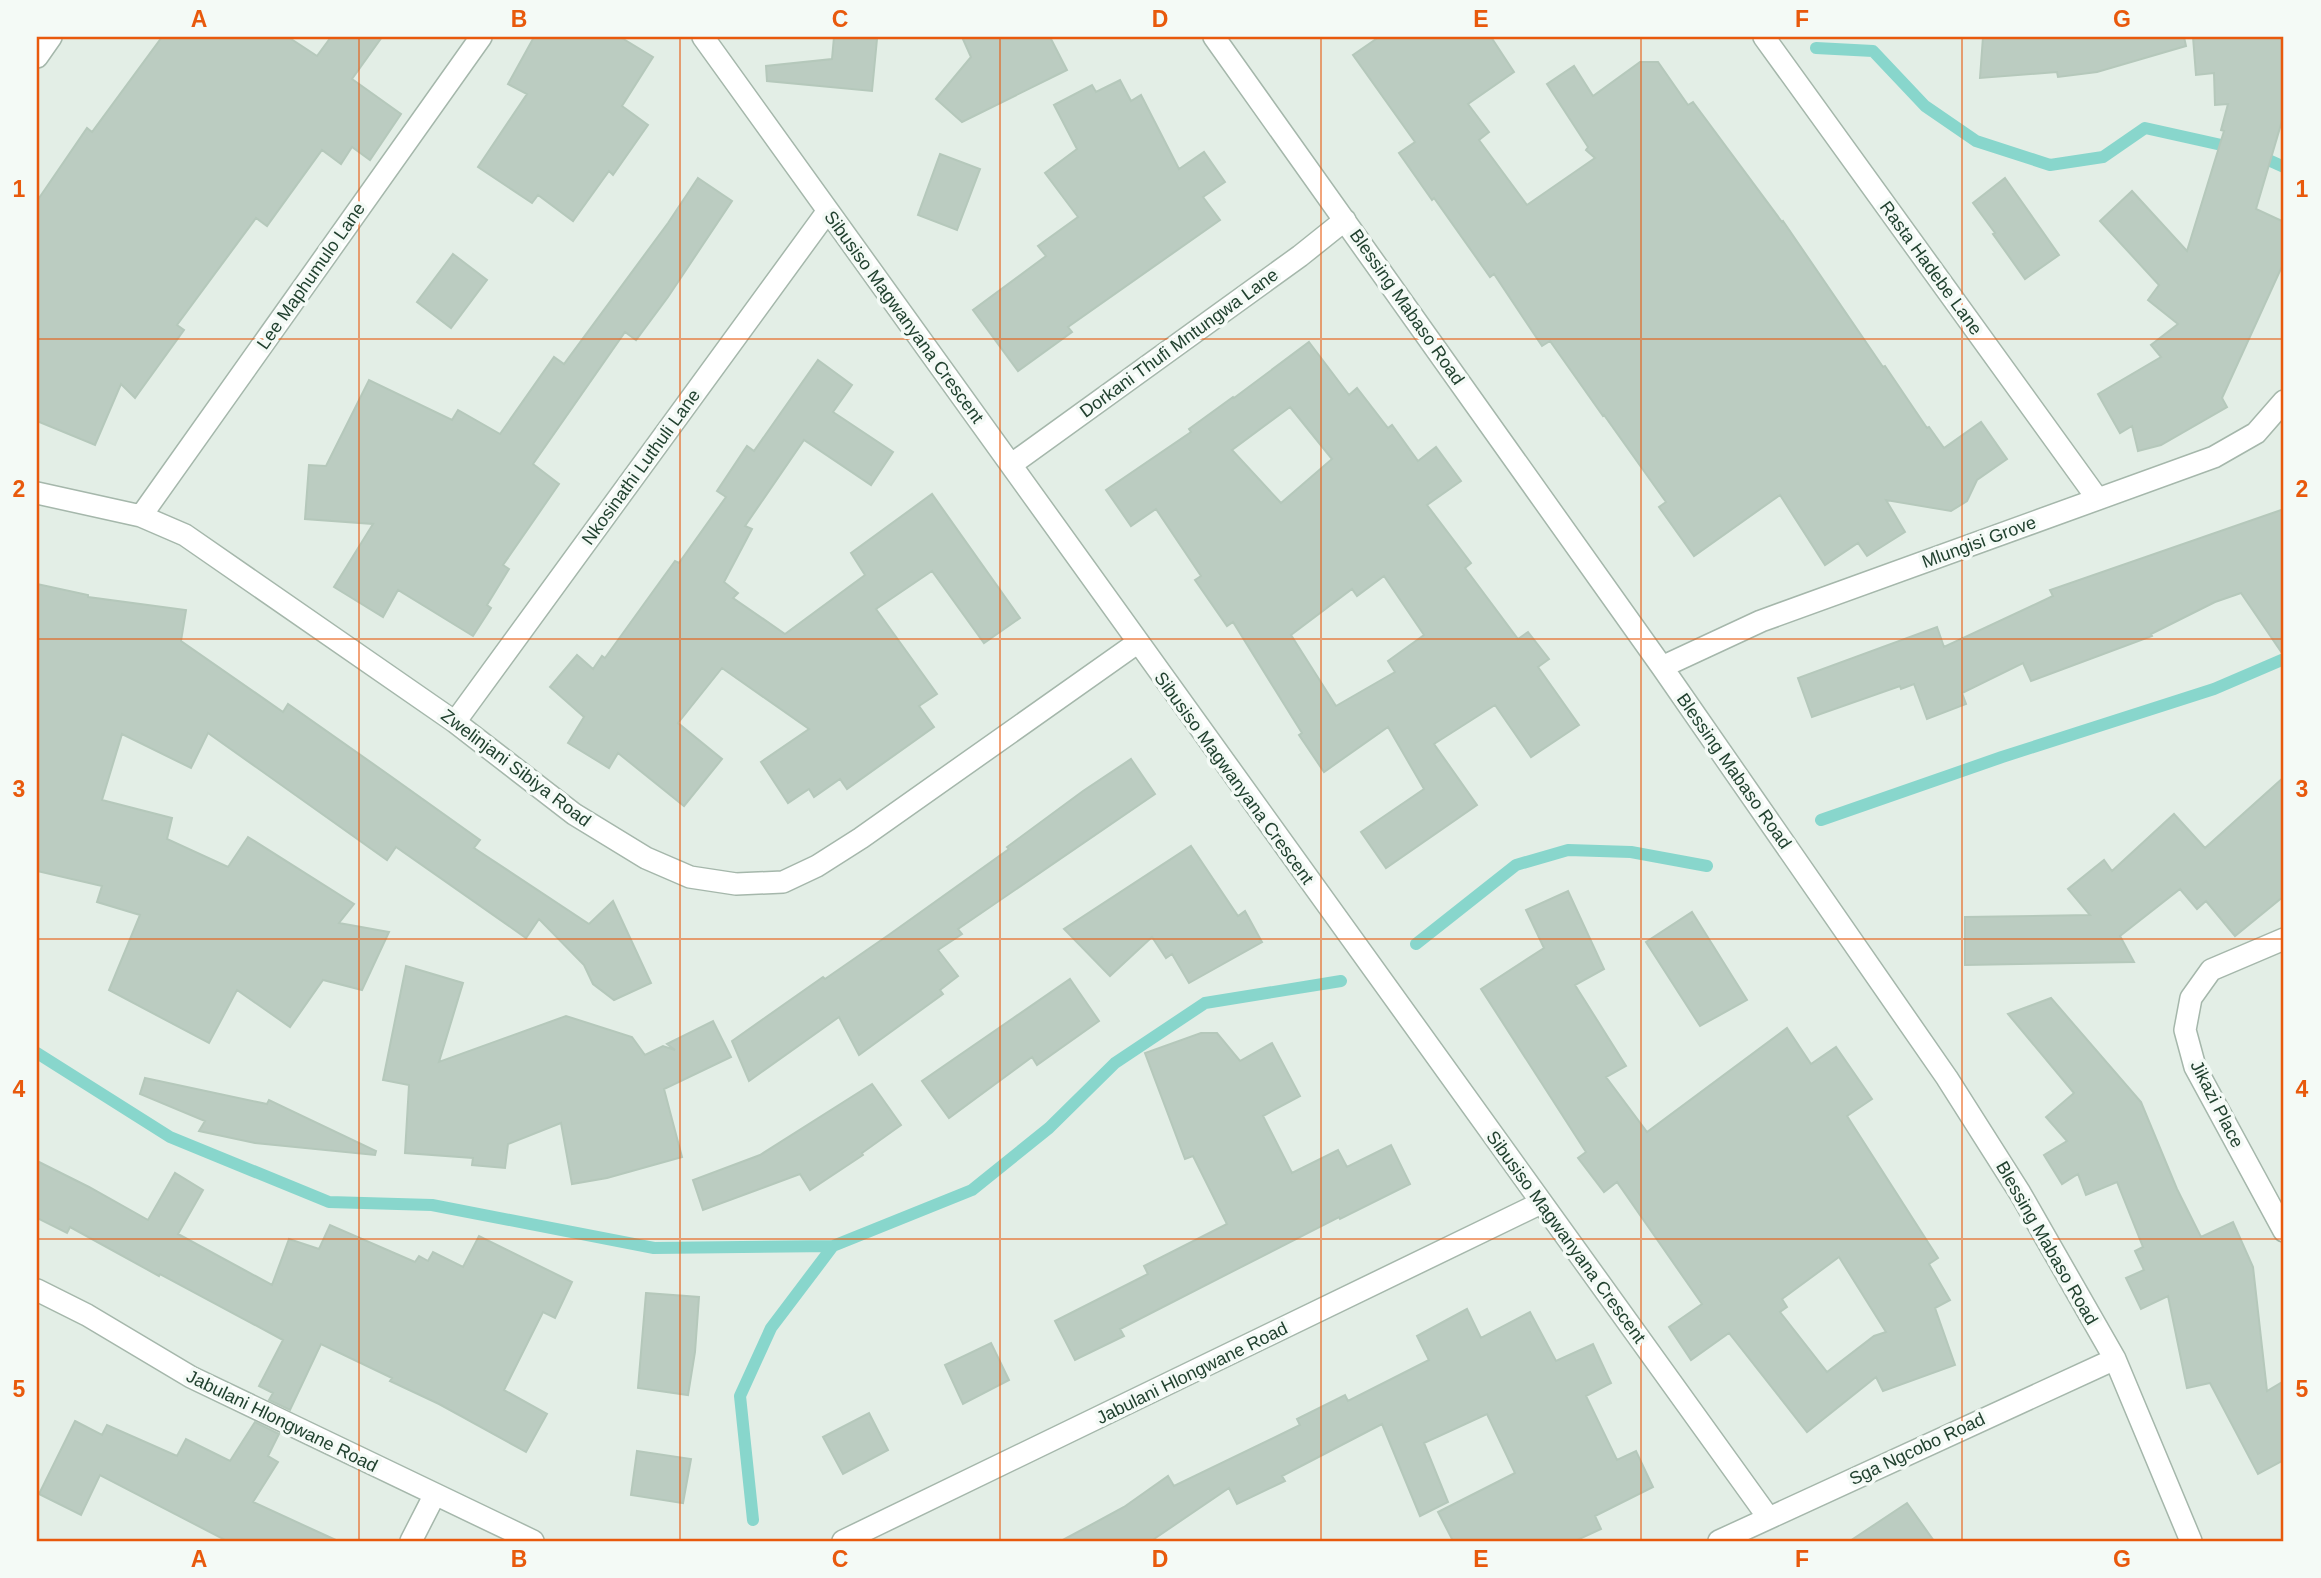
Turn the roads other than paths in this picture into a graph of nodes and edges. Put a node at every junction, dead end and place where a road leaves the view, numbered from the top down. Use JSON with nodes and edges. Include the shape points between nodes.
{"nodes":[{"id":1,"x":51,"y":37,"type":"edge"},
{"id":2,"x":481,"y":37,"type":"edge"},
{"id":3,"x":703,"y":37,"type":"edge"},
{"id":4,"x":1214,"y":37,"type":"edge"},
{"id":5,"x":1764,"y":37,"type":"edge"},
{"id":6,"x":37,"y":57,"type":"edge"},
{"id":7,"x":827,"y":212,"type":"junction"},
{"id":8,"x":1345,"y":219,"type":"junction"},
{"id":9,"x":2284,"y":401,"type":"edge"},
{"id":10,"x":1012,"y":464,"type":"junction"},
{"id":11,"x":37,"y":493,"type":"edge"},
{"id":12,"x":2098,"y":498,"type":"junction"},
{"id":13,"x":141,"y":516,"type":"junction"},
{"id":14,"x":1137,"y":643,"type":"junction"},
{"id":15,"x":1662,"y":667,"type":"junction"},
{"id":16,"x":455,"y":722,"type":"junction"},
{"id":17,"x":2284,"y":939,"type":"edge"},
{"id":18,"x":1541,"y":1203,"type":"junction"},
{"id":19,"x":2284,"y":1231,"type":"edge"},
{"id":20,"x":37,"y":1290,"type":"edge"},
{"id":21,"x":2115,"y":1359,"type":"junction"},
{"id":22,"x":434,"y":1496,"type":"junction"},
{"id":23,"x":1768,"y":1517,"type":"junction"},
{"id":24,"x":411,"y":1541,"type":"edge"},
{"id":25,"x":533,"y":1541,"type":"edge"},
{"id":26,"x":843,"y":1541,"type":"edge"},
{"id":27,"x":1719,"y":1541,"type":"edge"},
{"id":28,"x":2191,"y":1541,"type":"edge"}],
"edges":[{"from":1,"to":6,"type":"street"},
{"from":2,"to":13,"type":"street","name":"Lee Maphumulo Lane"},
{"from":3,"to":7,"type":"street","name":"Sibusiso Magwanyana Crescent"},
{"from":4,"to":8,"type":"street","name":"Blessing Mabaso Road"},
{"from":5,"to":12,"type":"street","name":"Rasta Hadebe Lane"},
{"from":7,"to":10,"type":"street","name":"Sibusiso Magwanyana Crescent"},
{"from":7,"to":16,"type":"street","name":"Nkosinathi Luthuli Lane"},
{"from":8,"to":10,"type":"street","name":"Dorkani Thufi Mntungwa Lane"},
{"from":8,"to":15,"type":"street","name":"Blessing Mabaso Road"},
{"from":9,"to":12,"type":"street","name":"Mlungisi Grove","via":[[2256,433],[2214,457]]},
{"from":10,"to":14,"type":"street","name":"Sibusiso Magwanyana Crescent"},
{"from":11,"to":13,"type":"street","name":"Zwelinjani Sibiya Road"},
{"from":12,"to":15,"type":"street","name":"Mlungisi Grove","via":[[1760,621]]},
{"from":13,"to":16,"type":"street","name":"Zwelinjani Sibiya Road","via":[[185,534]]},
{"from":14,"to":16,"type":"street","name":"Zwelinjani Sibiya Road","via":[[861,838],[783,882],[736,884],[690,877],[646,858],[573,814]]},
{"from":14,"to":18,"type":"street","name":"Sibusiso Magwanyana Crescent"},
{"from":15,"to":21,"type":"street","name":"Blessing Mabaso Road","via":[[1947,1078],[2020,1193]]},
{"from":17,"to":19,"type":"street","name":"Jikazi Place","via":[[2211,970],[2190,998],[2185,1030],[2195,1067]]},
{"from":18,"to":23,"type":"street","name":"Sibusiso Magwanyana Crescent"},
{"from":18,"to":26,"type":"street","name":"Jabulani Hlongwane Road"},
{"from":20,"to":22,"type":"street","name":"Jabulani Hlongwane Road","via":[[191,1377]]},
{"from":21,"to":23,"type":"street","name":"Sga Ngcobo Road"},
{"from":21,"to":28,"type":"street","name":"Blessing Mabaso Road"},
{"from":22,"to":24,"type":"street"},
{"from":22,"to":25,"type":"street","name":"Jabulani Hlongwane Road"},
{"from":23,"to":27,"type":"street","name":"Sga Ngcobo Road"}]}
